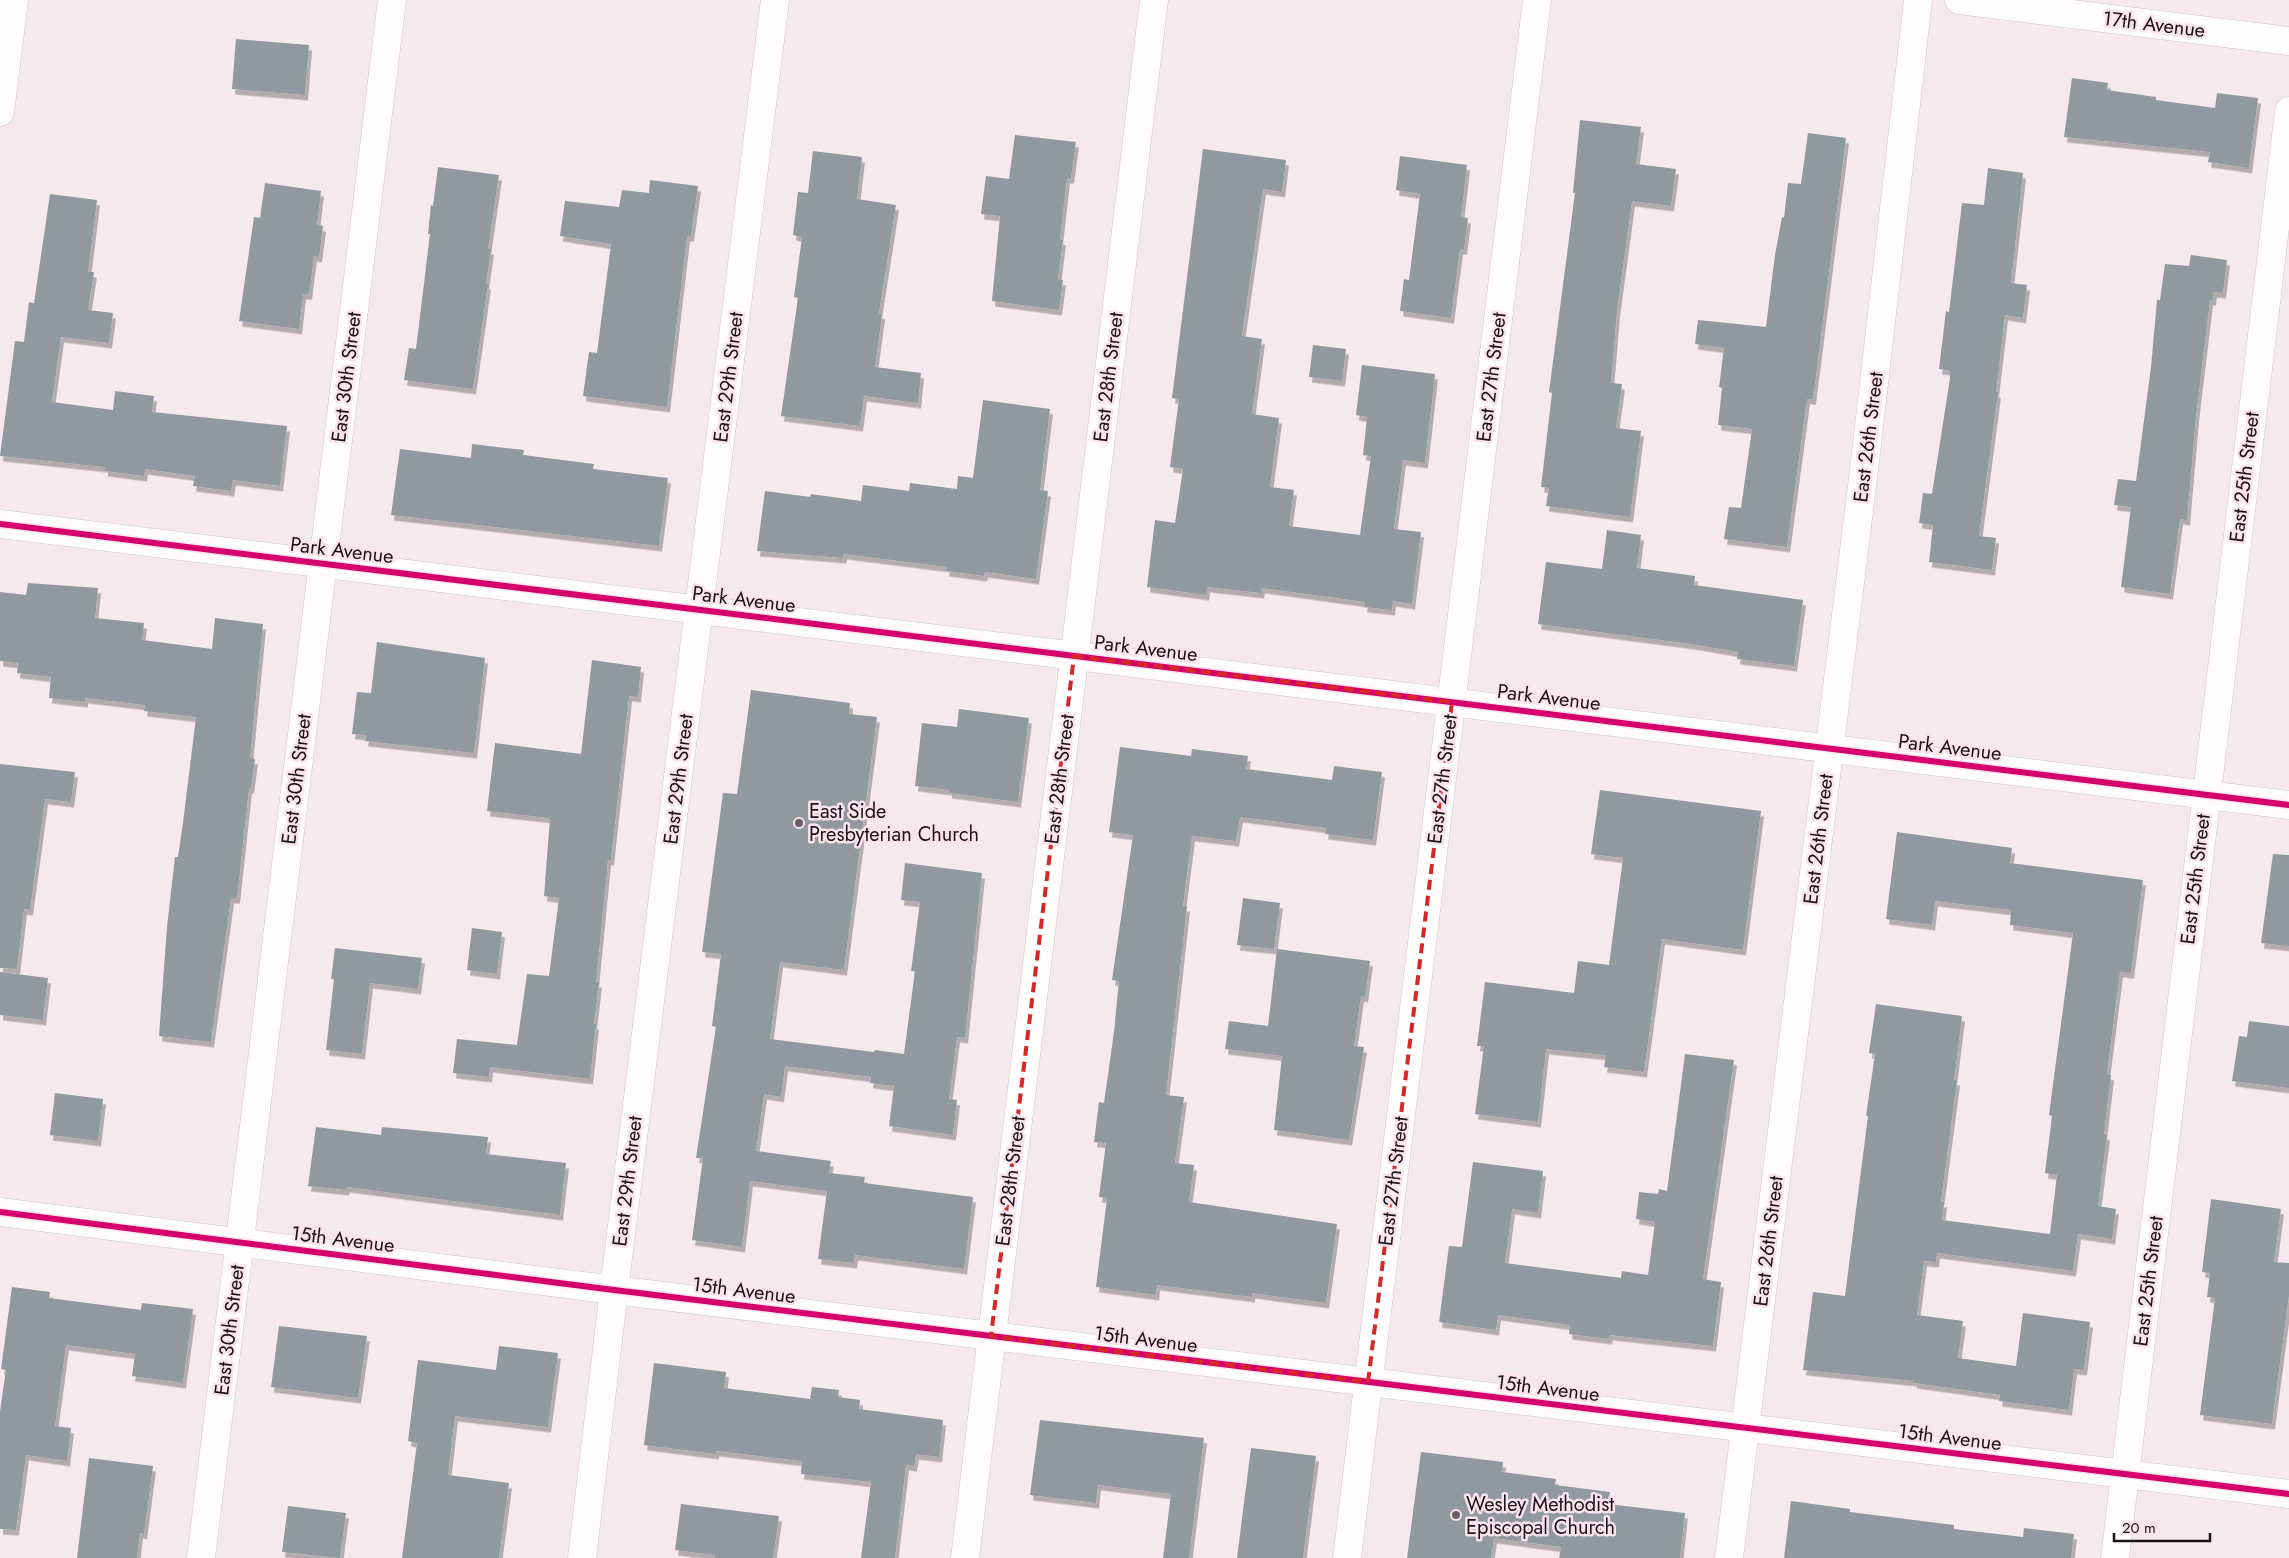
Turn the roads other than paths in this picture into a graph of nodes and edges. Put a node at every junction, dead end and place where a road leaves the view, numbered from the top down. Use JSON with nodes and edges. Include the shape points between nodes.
{"nodes":[{"id":1,"x":14,"y":0,"type":"edge"},
{"id":2,"x":392,"y":0,"type":"edge"},
{"id":3,"x":775,"y":0,"type":"edge"},
{"id":4,"x":1154,"y":0,"type":"edge"},
{"id":5,"x":1537,"y":0,"type":"edge"},
{"id":6,"x":1918,"y":0,"type":"edge"},
{"id":7,"x":1959,"y":0,"type":"edge"},
{"id":8,"x":2289,"y":40,"type":"edge"},
{"id":9,"x":2289,"y":111,"type":"edge"},
{"id":10,"x":0,"y":112,"type":"edge"},
{"id":11,"x":0,"y":524,"type":"edge"},
{"id":12,"x":323,"y":564,"type":"junction"},
{"id":13,"x":699,"y":610,"type":"junction"},
{"id":14,"x":1074,"y":656,"type":"junction"},
{"id":15,"x":1452,"y":702,"type":"junction"},
{"id":16,"x":1829,"y":748,"type":"junction"},
{"id":17,"x":2205,"y":794,"type":"junction"},
{"id":18,"x":2289,"y":804,"type":"edge"},
{"id":19,"x":0,"y":1212,"type":"edge"},
{"id":20,"x":240,"y":1242,"type":"junction"},
{"id":21,"x":614,"y":1290,"type":"junction"},
{"id":22,"x":991,"y":1336,"type":"junction"},
{"id":23,"x":1368,"y":1382,"type":"junction"},
{"id":24,"x":1744,"y":1428,"type":"junction"},
{"id":25,"x":2124,"y":1475,"type":"junction"},
{"id":26,"x":2289,"y":1494,"type":"edge"},
{"id":27,"x":201,"y":1558,"type":"edge"},
{"id":28,"x":582,"y":1558,"type":"edge"},
{"id":29,"x":965,"y":1558,"type":"edge"},
{"id":30,"x":1347,"y":1558,"type":"edge"},
{"id":31,"x":1729,"y":1558,"type":"edge"},
{"id":32,"x":2114,"y":1558,"type":"edge"}],
"edges":[{"from":1,"to":10,"type":"street"},
{"from":2,"to":12,"type":"street","name":"East 30th Street"},
{"from":3,"to":13,"type":"street","name":"East 29th Street"},
{"from":4,"to":14,"type":"street","name":"East 28th Street"},
{"from":5,"to":15,"type":"street","name":"East 27th Street"},
{"from":6,"to":16,"type":"street","name":"East 26th Street"},
{"from":7,"to":8,"type":"street","name":"17th Avenue"},
{"from":9,"to":17,"type":"street","name":"East 25th Street"},
{"from":11,"to":12,"type":"street","name":"Park Avenue"},
{"from":12,"to":13,"type":"street","name":"Park Avenue"},
{"from":12,"to":20,"type":"street","name":"East 30th Street"},
{"from":13,"to":14,"type":"street","name":"Park Avenue"},
{"from":13,"to":21,"type":"street","name":"East 29th Street"},
{"from":14,"to":15,"type":"street","name":"Park Avenue"},
{"from":14,"to":22,"type":"street","name":"East 28th Street"},
{"from":15,"to":16,"type":"street","name":"Park Avenue"},
{"from":15,"to":23,"type":"street","name":"East 27th Street"},
{"from":16,"to":17,"type":"street","name":"Park Avenue"},
{"from":16,"to":24,"type":"street","name":"East 26th Street"},
{"from":17,"to":18,"type":"street","name":"Park Avenue"},
{"from":17,"to":25,"type":"street","name":"East 25th Street"},
{"from":19,"to":20,"type":"street","name":"15th Avenue"},
{"from":20,"to":21,"type":"street","name":"15th Avenue"},
{"from":20,"to":27,"type":"street","name":"East 30th Street"},
{"from":21,"to":22,"type":"street","name":"15th Avenue"},
{"from":21,"to":28,"type":"street","name":"East 29th Street"},
{"from":22,"to":23,"type":"street","name":"15th Avenue"},
{"from":22,"to":29,"type":"street","name":"East 28th Street"},
{"from":23,"to":24,"type":"street","name":"15th Avenue"},
{"from":23,"to":30,"type":"street","name":"East 27th Street"},
{"from":24,"to":25,"type":"street","name":"15th Avenue"},
{"from":24,"to":31,"type":"street","name":"East 26th Street"},
{"from":25,"to":26,"type":"street","name":"15th Avenue"},
{"from":25,"to":32,"type":"street","name":"East 25th Street"}]}
